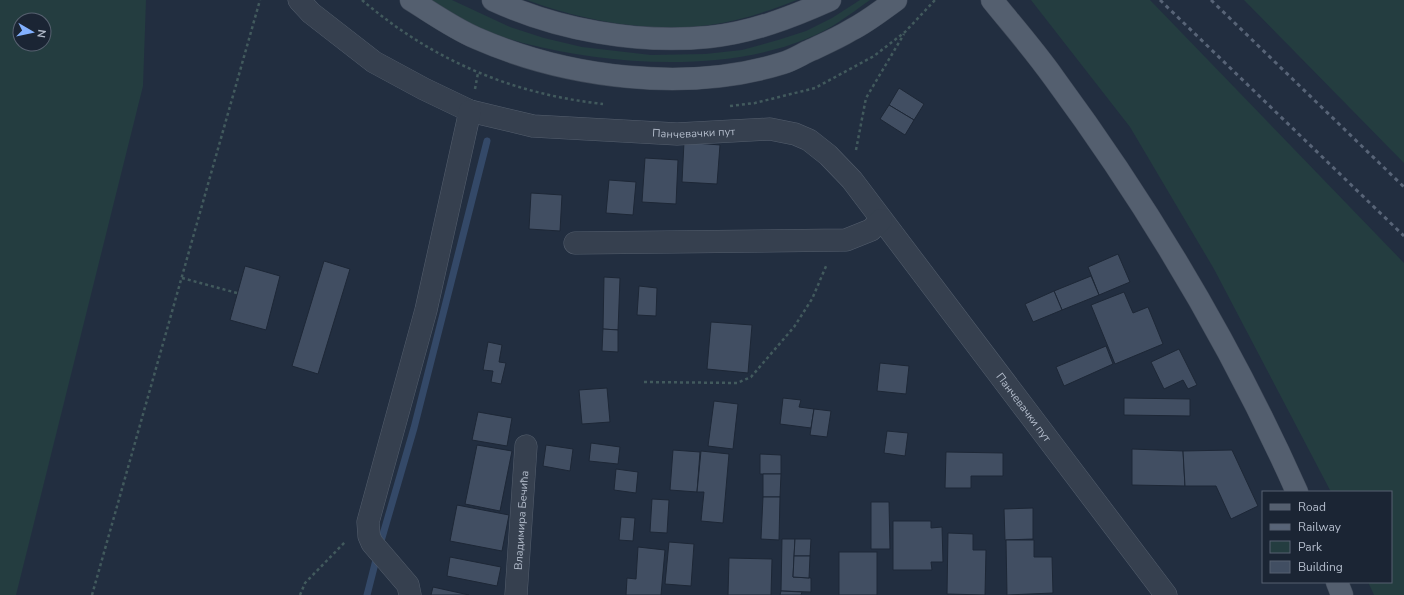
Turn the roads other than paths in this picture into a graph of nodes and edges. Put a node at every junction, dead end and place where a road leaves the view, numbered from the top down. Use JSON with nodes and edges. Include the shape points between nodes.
{"nodes":[{"id":1,"x":299,"y":0,"type":"edge"},
{"id":2,"x":411,"y":0,"type":"edge"},
{"id":3,"x":493,"y":0,"type":"edge"},
{"id":4,"x":830,"y":0,"type":"edge"},
{"id":5,"x":896,"y":0,"type":"edge"},
{"id":6,"x":992,"y":0,"type":"edge"},
{"id":7,"x":470,"y":111,"type":"junction"},
{"id":8,"x":881,"y":220,"type":"junction"},
{"id":9,"x":575,"y":242,"type":"dead end"},
{"id":10,"x":526,"y":446,"type":"dead end"},
{"id":11,"x":1297,"y":491,"type":"edge"},
{"id":12,"x":1337,"y":583,"type":"edge"},
{"id":13,"x":410,"y":595,"type":"edge"},
{"id":14,"x":516,"y":595,"type":"edge"},
{"id":15,"x":1166,"y":595,"type":"edge"},
{"id":16,"x":1342,"y":595,"type":"edge"}],
"edges":[{"from":1,"to":7,"type":"street","name":"Панчевачки пут","via":[[311,13],[374,62],[424,90]]},
{"from":2,"to":5,"type":"main road","via":[[475,38],[520,55],[566,68],[602,74],[680,78],[752,71],[784,62],[853,30]]},
{"from":3,"to":4,"type":"main road","via":[[526,13],[599,32],[673,39],[710,37],[750,29],[795,15]]},
{"from":6,"to":11,"type":"main road","via":[[1054,78],[1115,164],[1182,270],[1248,389]]},
{"from":7,"to":8,"type":"street","name":"Панчевачки пут","via":[[533,126],[677,134],[770,129],[795,134],[809,140],[828,154],[852,180]]},
{"from":7,"to":13,"type":"street","via":[[428,303],[368,522],[372,544],[408,585]]},
{"from":8,"to":9,"type":"street","via":[[871,230],[846,240]]},
{"from":8,"to":15,"type":"street","name":"Панчевачки пут"},
{"from":10,"to":14,"type":"street","name":"Владимира Бечића"},
{"from":12,"to":16,"type":"main road"}]}
